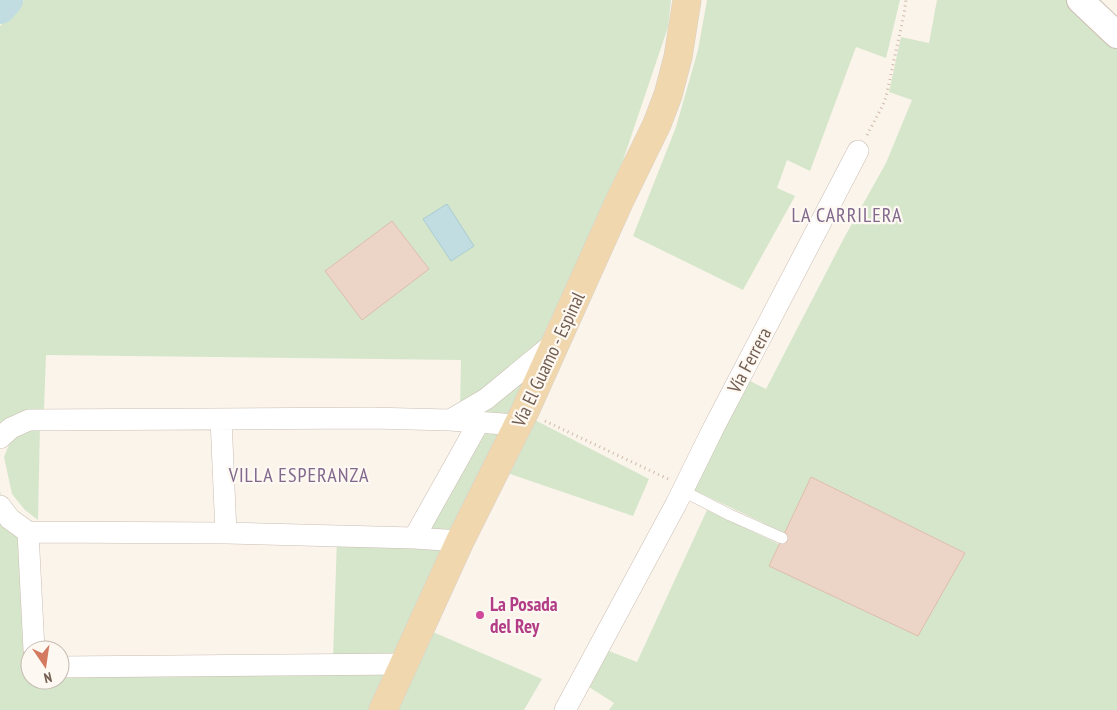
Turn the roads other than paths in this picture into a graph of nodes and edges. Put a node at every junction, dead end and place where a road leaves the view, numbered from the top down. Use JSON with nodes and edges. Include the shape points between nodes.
{"nodes":[{"id":1,"x":687,"y":0,"type":"edge"},
{"id":2,"x":1080,"y":0,"type":"edge"},
{"id":3,"x":1117,"y":35,"type":"edge"},
{"id":4,"x":858,"y":151,"type":"road end"},
{"id":5,"x":556,"y":342,"type":"junction"},
{"id":6,"x":521,"y":418,"type":"junction"},
{"id":7,"x":221,"y":419,"type":"junction"},
{"id":8,"x":450,"y":420,"type":"junction"},
{"id":9,"x":479,"y":422,"type":"junction"},
{"id":10,"x":0,"y":438,"type":"edge"},
{"id":11,"x":676,"y":485,"type":"junction"},
{"id":12,"x":0,"y":506,"type":"edge"},
{"id":13,"x":28,"y":532,"type":"junction"},
{"id":14,"x":226,"y":533,"type":"junction"},
{"id":15,"x":414,"y":538,"type":"junction"},
{"id":16,"x":782,"y":538,"type":"dead end"},
{"id":17,"x":460,"y":541,"type":"junction"},
{"id":18,"x":33,"y":640,"type":"edge"},
{"id":19,"x":404,"y":664,"type":"junction"},
{"id":20,"x":70,"y":667,"type":"edge"},
{"id":21,"x":383,"y":710,"type":"edge"},
{"id":22,"x":565,"y":710,"type":"edge"}],
"edges":[{"from":1,"to":5,"type":"main road","name":"Vía El Guamo - Espinal","via":[[678,57],[660,117]]},
{"from":2,"to":3,"type":"street"},
{"from":4,"to":11,"type":"street","name":"Vía Ferrera","via":[[713,429]]},
{"from":5,"to":6,"type":"main road","name":"Vía El Guamo - Espinal"},
{"from":5,"to":8,"type":"street","via":[[486,399]]},
{"from":6,"to":9,"type":"street"},
{"from":6,"to":17,"type":"main road","name":"Vía El Guamo - Espinal"},
{"from":7,"to":8,"type":"street"},
{"from":7,"to":10,"type":"street","via":[[28,420],[10,428]]},
{"from":7,"to":14,"type":"street"},
{"from":8,"to":9,"type":"street"},
{"from":9,"to":15,"type":"street"},
{"from":11,"to":16,"type":"lane","via":[[730,515]]},
{"from":11,"to":22,"type":"street","name":"Vía Ferrera","via":[[614,621]]},
{"from":12,"to":13,"type":"street","via":[[10,519]]},
{"from":13,"to":14,"type":"street"},
{"from":13,"to":18,"type":"street"},
{"from":14,"to":15,"type":"street"},
{"from":15,"to":17,"type":"street"},
{"from":17,"to":19,"type":"main road","name":"Vía El Guamo - Espinal"},
{"from":19,"to":20,"type":"street"},
{"from":19,"to":21,"type":"main road","name":"Vía El Guamo - Espinal"}]}
